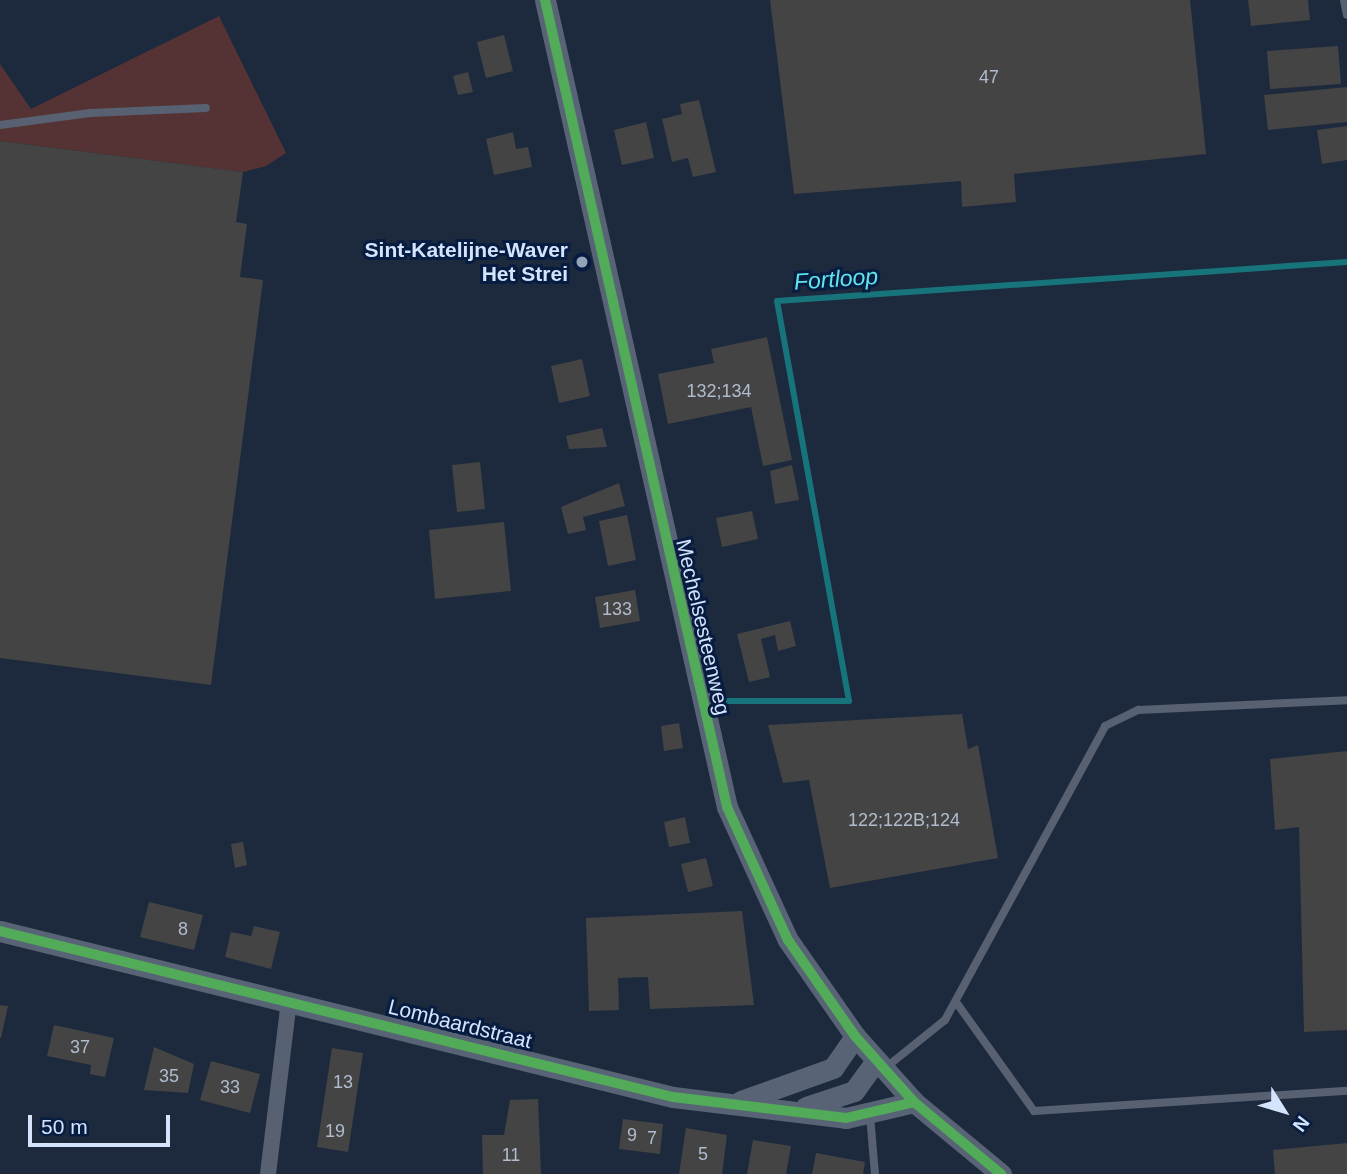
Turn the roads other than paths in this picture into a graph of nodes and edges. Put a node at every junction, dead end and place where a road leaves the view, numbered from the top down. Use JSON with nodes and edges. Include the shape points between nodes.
{"nodes":[{"id":1,"x":545,"y":0,"type":"edge"},
{"id":2,"x":1344,"y":0,"type":"edge"},
{"id":3,"x":1347,"y":15,"type":"edge"},
{"id":4,"x":206,"y":108,"type":"dead end"},
{"id":5,"x":0,"y":125,"type":"edge"},
{"id":6,"x":1347,"y":701,"type":"edge"},
{"id":7,"x":0,"y":931,"type":"edge"},
{"id":8,"x":289,"y":1000,"type":"junction"},
{"id":9,"x":956,"y":1002,"type":"junction"},
{"id":10,"x":855,"y":1036,"type":"junction"},
{"id":11,"x":880,"y":1065,"type":"junction"},
{"id":12,"x":1347,"y":1091,"type":"edge"},
{"id":13,"x":914,"y":1102,"type":"junction"},
{"id":14,"x":725,"y":1105,"type":"junction"},
{"id":15,"x":791,"y":1110,"type":"junction"},
{"id":16,"x":870,"y":1115,"type":"junction"},
{"id":17,"x":268,"y":1174,"type":"edge"},
{"id":18,"x":875,"y":1174,"type":"edge"},
{"id":19,"x":1002,"y":1174,"type":"edge"}],
"edges":[{"from":1,"to":10,"type":"street","name":"Mechelsesteenweg","via":[[727,807],[788,940]]},
{"from":2,"to":3,"type":"lane"},
{"from":4,"to":5,"type":"lane","via":[[90,113]]},
{"from":6,"to":9,"type":"lane","via":[[1138,710],[1105,726]]},
{"from":7,"to":8,"type":"street","name":"Lombaardstraat"},
{"from":8,"to":14,"type":"street","name":"Lombaardstraat"},
{"from":8,"to":17,"type":"street"},
{"from":9,"to":11,"type":"lane","via":[[944,1020]]},
{"from":9,"to":12,"type":"lane","via":[[1034,1111]]},
{"from":10,"to":11,"type":"street","name":"Mechelsesteenweg"},
{"from":10,"to":14,"type":"street","via":[[834,1068]]},
{"from":11,"to":13,"type":"street","name":"Mechelsesteenweg"},
{"from":11,"to":15,"type":"street","name":"Lombaardstraat","via":[[854,1091]]},
{"from":13,"to":16,"type":"street","name":"Lombaardstraat"},
{"from":13,"to":19,"type":"street","name":"Mechelsesteenweg"},
{"from":14,"to":15,"type":"street","name":"Lombaardstraat"},
{"from":15,"to":16,"type":"street","name":"Lombaardstraat","via":[[846,1118]]},
{"from":16,"to":18,"type":"lane"}]}
